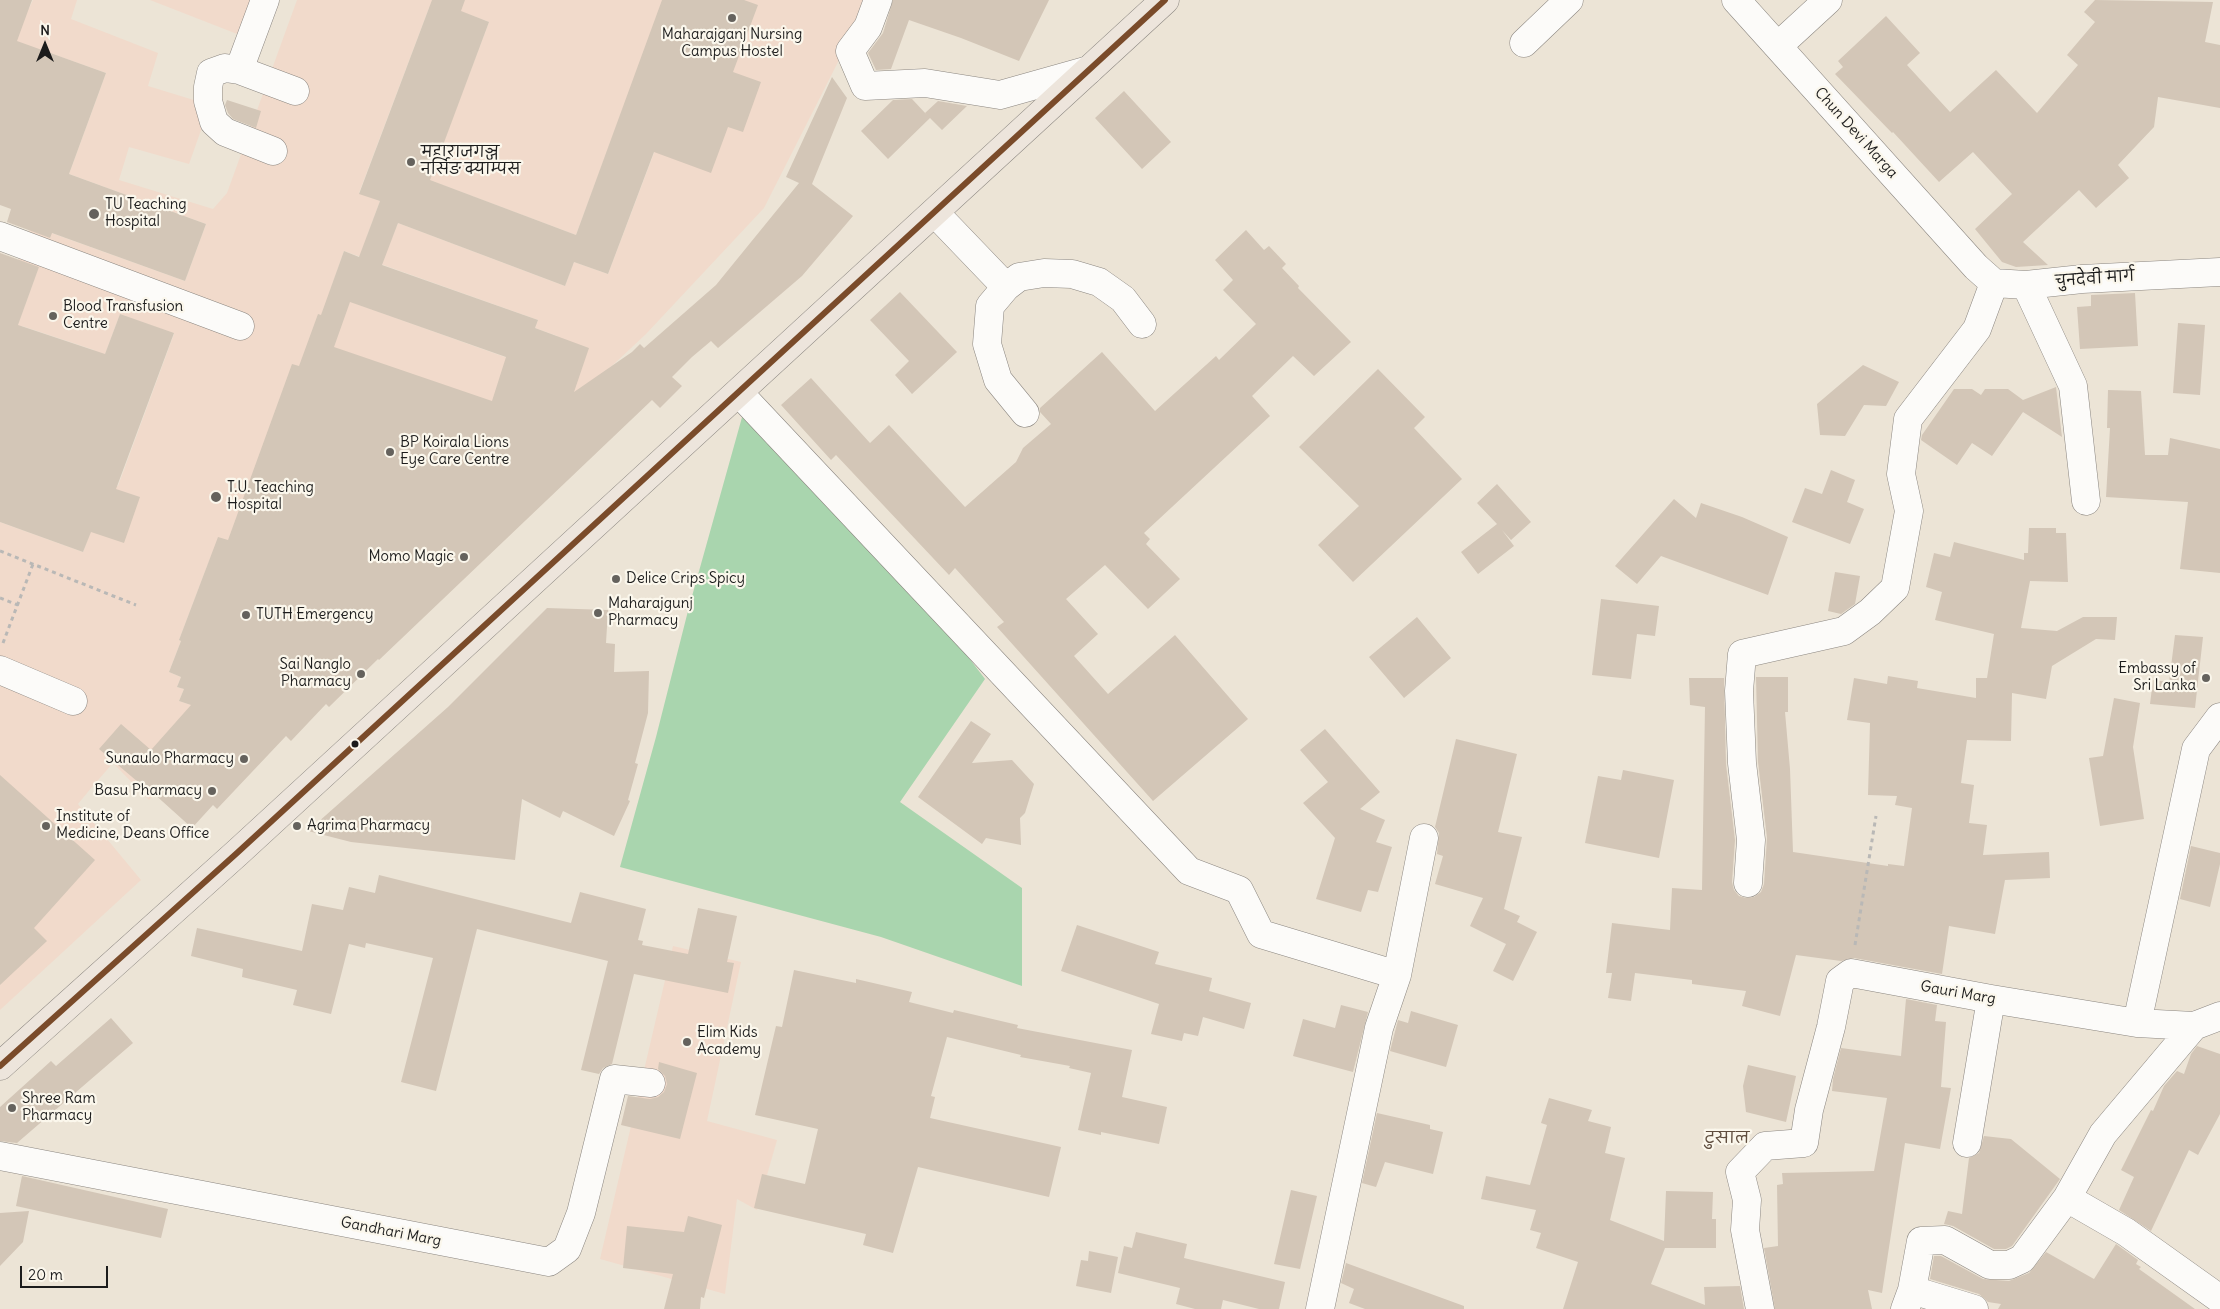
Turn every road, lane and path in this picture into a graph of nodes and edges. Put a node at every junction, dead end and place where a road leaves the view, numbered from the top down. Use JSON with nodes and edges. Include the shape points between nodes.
{"nodes":[{"id":1,"x":265,"y":0,"type":"edge"},
{"id":2,"x":878,"y":0,"type":"edge"},
{"id":3,"x":1165,"y":0,"type":"edge"},
{"id":4,"x":1569,"y":0,"type":"edge"},
{"id":5,"x":1736,"y":0,"type":"edge"},
{"id":6,"x":1828,"y":0,"type":"edge"},
{"id":7,"x":1524,"y":44,"type":"dead end"},
{"id":8,"x":1778,"y":46,"type":"junction"},
{"id":9,"x":239,"y":70,"type":"junction"},
{"id":10,"x":1089,"y":70,"type":"junction"},
{"id":11,"x":295,"y":91,"type":"dead end"},
{"id":12,"x":273,"y":151,"type":"dead end"},
{"id":13,"x":935,"y":213,"type":"junction"},
{"id":14,"x":0,"y":236,"type":"edge"},
{"id":15,"x":2220,"y":272,"type":"edge"},
{"id":16,"x":1985,"y":275,"type":"junction"},
{"id":17,"x":2026,"y":285,"type":"junction"},
{"id":18,"x":1006,"y":287,"type":"junction"},
{"id":19,"x":1142,"y":324,"type":"dead end"},
{"id":20,"x":240,"y":326,"type":"dead end"},
{"id":21,"x":739,"y":393,"type":"junction"},
{"id":22,"x":1025,"y":413,"type":"dead end"},
{"id":23,"x":2086,"y":502,"type":"dead end"},
{"id":24,"x":0,"y":551,"type":"edge"},
{"id":25,"x":33,"y":564,"type":"junction"},
{"id":26,"x":0,"y":598,"type":"edge"},
{"id":27,"x":18,"y":605,"type":"junction"},
{"id":28,"x":136,"y":605,"type":"dead end"},
{"id":29,"x":1,"y":659,"type":"edge"},
{"id":30,"x":72,"y":701,"type":"dead end"},
{"id":31,"x":2220,"y":717,"type":"edge"},
{"id":32,"x":1876,"y":816,"type":"dead end"},
{"id":33,"x":1424,"y":838,"type":"dead end"},
{"id":34,"x":1748,"y":883,"type":"dead end"},
{"id":35,"x":1851,"y":973,"type":"junction"},
{"id":36,"x":1397,"y":975,"type":"junction"},
{"id":37,"x":1991,"y":999,"type":"junction"},
{"id":38,"x":2220,"y":1016,"type":"edge"},
{"id":39,"x":2137,"y":1023,"type":"junction"},
{"id":40,"x":2194,"y":1026,"type":"junction"},
{"id":41,"x":0,"y":1066,"type":"edge"},
{"id":42,"x":651,"y":1083,"type":"dead end"},
{"id":43,"x":1967,"y":1143,"type":"dead end"},
{"id":44,"x":0,"y":1156,"type":"edge"},
{"id":45,"x":2066,"y":1198,"type":"junction"},
{"id":46,"x":1908,"y":1299,"type":"edge"},
{"id":47,"x":2220,"y":1299,"type":"edge"},
{"id":48,"x":1320,"y":1309,"type":"edge"},
{"id":49,"x":1760,"y":1309,"type":"edge"},
{"id":50,"x":1974,"y":1309,"type":"edge"}],
"edges":[{"from":1,"to":9,"type":"street"},
{"from":2,"to":10,"type":"street","via":[[868,28],[850,51],[865,86],[925,83],[1000,95]]},
{"from":3,"to":10,"type":"main road"},
{"from":4,"to":7,"type":"street"},
{"from":5,"to":8,"type":"street","name":"Chun Devi Marga"},
{"from":6,"to":8,"type":"street"},
{"from":8,"to":16,"type":"street","name":"Chun Devi Marga"},
{"from":9,"to":11,"type":"street"},
{"from":9,"to":12,"type":"street","via":[[225,68],[211,73],[208,101],[214,122],[225,132]]},
{"from":10,"to":13,"type":"main road"},
{"from":13,"to":18,"type":"street"},
{"from":13,"to":21,"type":"main road"},
{"from":14,"to":20,"type":"street"},
{"from":15,"to":17,"type":"street","name":"चुनदेवी मार्ग","via":[[2082,278]]},
{"from":16,"to":17,"type":"street","name":"चुनदेवी मार्ग"},
{"from":16,"to":34,"type":"street","via":[[1977,329],[1908,419],[1901,474],[1909,511],[1895,588],[1844,631],[1742,654],[1739,691],[1742,763],[1751,840]]},
{"from":17,"to":23,"type":"street","via":[[2073,386]]},
{"from":18,"to":19,"type":"street","via":[[1018,277],[1044,273],[1072,274],[1099,282],[1123,299]]},
{"from":18,"to":22,"type":"street","via":[[990,306],[986,344],[998,380]]},
{"from":21,"to":36,"type":"street","via":[[1189,871],[1238,890],[1260,934]]},
{"from":21,"to":41,"type":"main road"},
{"from":24,"to":25,"type":"path"},
{"from":25,"to":27,"type":"path"},
{"from":25,"to":28,"type":"path"},
{"from":26,"to":27,"type":"path"},
{"from":27,"to":29,"type":"path"},
{"from":29,"to":30,"type":"street"},
{"from":31,"to":39,"type":"street","via":[[2196,749]]},
{"from":32,"to":35,"type":"path"},
{"from":33,"to":36,"type":"street"},
{"from":35,"to":37,"type":"street","name":"Gauri Marg"},
{"from":35,"to":49,"type":"street","via":[[1840,981],[1804,1143],[1765,1146],[1740,1172],[1747,1200],[1746,1230]]},
{"from":36,"to":48,"type":"street","via":[[1378,1028]]},
{"from":37,"to":39,"type":"street","name":"Gauri Marg"},
{"from":37,"to":43,"type":"street"},
{"from":38,"to":40,"type":"street"},
{"from":39,"to":40,"type":"street","name":"Gauri Marg"},
{"from":40,"to":45,"type":"street","via":[[2103,1134]]},
{"from":42,"to":44,"type":"street","name":"Gandhari Marg","via":[[616,1078],[612,1081],[581,1212],[567,1250],[549,1262]]},
{"from":45,"to":46,"type":"street","via":[[2022,1259],[2009,1265],[1990,1264],[1945,1240],[1921,1241]]},
{"from":45,"to":47,"type":"street","via":[[2126,1232]]},
{"from":46,"to":50,"type":"street"}]}
